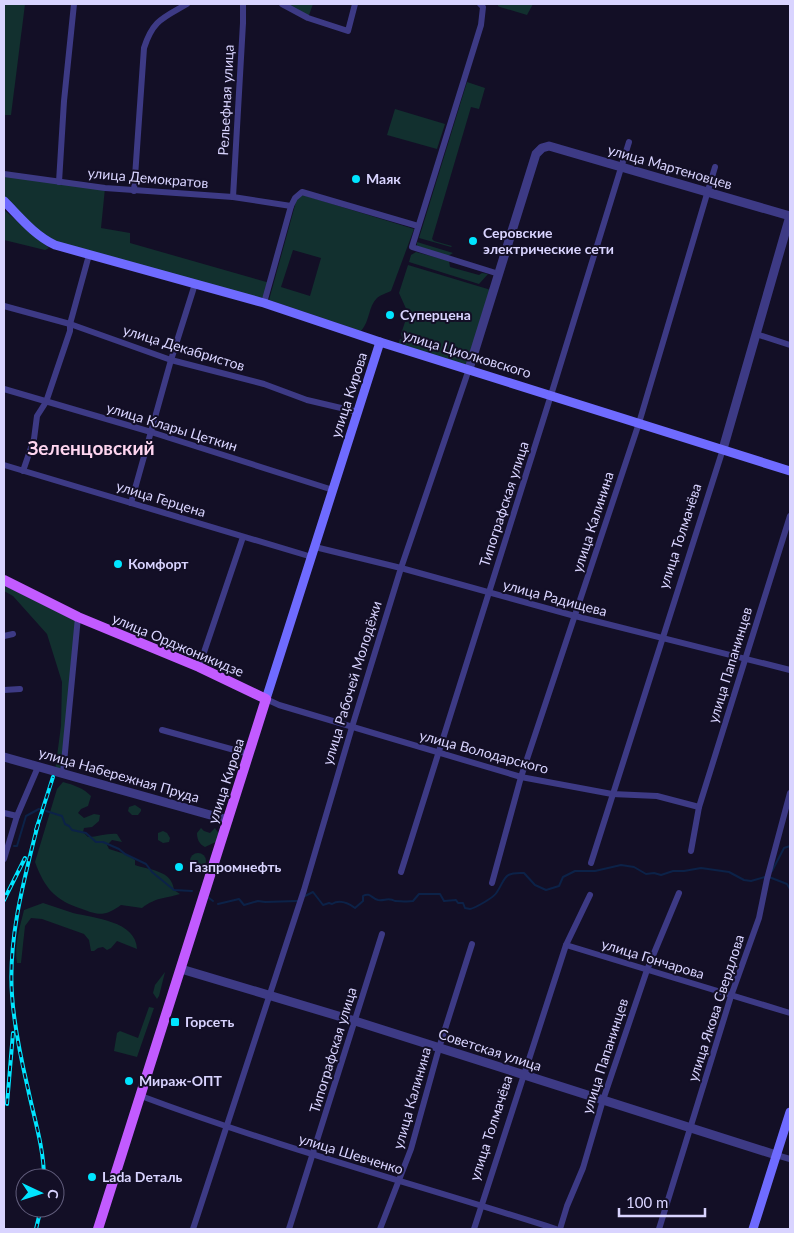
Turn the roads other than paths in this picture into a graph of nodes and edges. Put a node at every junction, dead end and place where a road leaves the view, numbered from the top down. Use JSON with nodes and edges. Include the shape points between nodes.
{"nodes":[{"id":1,"x":74,"y":4,"type":"edge"},
{"id":2,"x":187,"y":4,"type":"edge"},
{"id":3,"x":242,"y":4,"type":"edge"},
{"id":4,"x":282,"y":4,"type":"edge"},
{"id":5,"x":355,"y":4,"type":"edge"},
{"id":6,"x":481,"y":6,"type":"edge"},
{"id":7,"x":629,"y":142,"type":"dead end"},
{"id":8,"x":542,"y":148,"type":"joint"},
{"id":9,"x":621,"y":167,"type":"junction"},
{"id":10,"x":715,"y":167,"type":"dead end"},
{"id":11,"x":4,"y":174,"type":"edge"},
{"id":12,"x":59,"y":182,"type":"junction"},
{"id":13,"x":134,"y":191,"type":"junction"},
{"id":14,"x":708,"y":192,"type":"junction"},
{"id":15,"x":232,"y":197,"type":"junction"},
{"id":16,"x":4,"y":201,"type":"edge"},
{"id":17,"x":291,"y":206,"type":"junction"},
{"id":18,"x":790,"y":216,"type":"edge"},
{"id":19,"x":418,"y":226,"type":"junction"},
{"id":20,"x":88,"y":255,"type":"junction"},
{"id":21,"x":499,"y":274,"type":"junction"},
{"id":22,"x":194,"y":284,"type":"junction"},
{"id":23,"x":264,"y":303,"type":"junction"},
{"id":24,"x":4,"y":306,"type":"edge"},
{"id":25,"x":70,"y":324,"type":"junction"},
{"id":26,"x":756,"y":334,"type":"junction"},
{"id":27,"x":380,"y":342,"type":"junction"},
{"id":28,"x":790,"y":345,"type":"edge"},
{"id":29,"x":171,"y":360,"type":"junction"},
{"id":30,"x":470,"y":369,"type":"junction"},
{"id":31,"x":4,"y":389,"type":"edge"},
{"id":32,"x":551,"y":395,"type":"junction"},
{"id":33,"x":46,"y":402,"type":"junction"},
{"id":34,"x":358,"y":412,"type":"junction"},
{"id":35,"x":640,"y":423,"type":"junction"},
{"id":36,"x":151,"y":432,"type":"junction"},
{"id":37,"x":723,"y":448,"type":"junction"},
{"id":38,"x":4,"y":465,"type":"edge"},
{"id":39,"x":23,"y":471,"type":"junction"},
{"id":40,"x":790,"y":471,"type":"edge"},
{"id":41,"x":333,"y":490,"type":"junction"},
{"id":42,"x":131,"y":503,"type":"junction"},
{"id":43,"x":790,"y":516,"type":"edge"},
{"id":44,"x":243,"y":537,"type":"junction"},
{"id":45,"x":315,"y":547,"type":"junction"},
{"id":46,"x":312,"y":557,"type":"junction"},
{"id":47,"x":402,"y":568,"type":"junction"},
{"id":48,"x":4,"y":580,"type":"edge"},
{"id":49,"x":489,"y":593,"type":"junction"},
{"id":50,"x":575,"y":616,"type":"junction"},
{"id":51,"x":78,"y":617,"type":"junction"},
{"id":52,"x":13,"y":634,"type":"dead end"},
{"id":53,"x":4,"y":636,"type":"edge"},
{"id":54,"x":662,"y":637,"type":"junction"},
{"id":55,"x":745,"y":658,"type":"junction"},
{"id":56,"x":199,"y":667,"type":"junction"},
{"id":57,"x":790,"y":670,"type":"edge"},
{"id":58,"x":20,"y":689,"type":"dead end"},
{"id":59,"x":4,"y":690,"type":"edge"},
{"id":60,"x":266,"y":699,"type":"junction"},
{"id":61,"x":352,"y":728,"type":"junction"},
{"id":62,"x":162,"y":730,"type":"dead end"},
{"id":63,"x":438,"y":753,"type":"junction"},
{"id":64,"x":249,"y":754,"type":"junction"},
{"id":65,"x":4,"y":757,"type":"edge"},
{"id":66,"x":38,"y":767,"type":"junction"},
{"id":67,"x":63,"y":773,"type":"junction"},
{"id":68,"x":522,"y":777,"type":"junction"},
{"id":69,"x":790,"y":792,"type":"edge"},
{"id":70,"x":612,"y":794,"type":"junction"},
{"id":71,"x":699,"y":807,"type":"junction"},
{"id":72,"x":4,"y":813,"type":"edge"},
{"id":73,"x":17,"y":816,"type":"junction"},
{"id":74,"x":228,"y":820,"type":"junction"},
{"id":75,"x":691,"y":851,"type":"dead end"},
{"id":76,"x":4,"y":860,"type":"edge"},
{"id":77,"x":591,"y":863,"type":"dead end"},
{"id":78,"x":401,"y":872,"type":"dead end"},
{"id":79,"x":492,"y":883,"type":"dead end"},
{"id":80,"x":679,"y":893,"type":"dead end"},
{"id":81,"x":590,"y":895,"type":"dead end"},
{"id":82,"x":382,"y":934,"type":"dead end"},
{"id":83,"x":472,"y":944,"type":"dead end"},
{"id":84,"x":566,"y":945,"type":"junction"},
{"id":85,"x":181,"y":969,"type":"junction"},
{"id":86,"x":647,"y":970,"type":"junction"},
{"id":87,"x":269,"y":996,"type":"junction"},
{"id":88,"x":731,"y":996,"type":"junction"},
{"id":89,"x":790,"y":1013,"type":"edge"},
{"id":90,"x":355,"y":1021,"type":"junction"},
{"id":91,"x":439,"y":1048,"type":"junction"},
{"id":92,"x":523,"y":1074,"type":"junction"},
{"id":93,"x":140,"y":1096,"type":"junction"},
{"id":94,"x":602,"y":1100,"type":"junction"},
{"id":95,"x":790,"y":1112,"type":"edge"},
{"id":96,"x":226,"y":1127,"type":"junction"},
{"id":97,"x":691,"y":1127,"type":"junction"},
{"id":98,"x":313,"y":1155,"type":"junction"},
{"id":99,"x":776,"y":1155,"type":"junction"},
{"id":100,"x":790,"y":1159,"type":"edge"},
{"id":101,"x":399,"y":1182,"type":"junction"},
{"id":102,"x":481,"y":1205,"type":"junction"},
{"id":103,"x":98,"y":1229,"type":"edge"},
{"id":104,"x":193,"y":1229,"type":"edge"},
{"id":105,"x":289,"y":1229,"type":"edge"},
{"id":106,"x":380,"y":1229,"type":"edge"},
{"id":107,"x":474,"y":1229,"type":"edge"},
{"id":108,"x":556,"y":1229,"type":"edge"},
{"id":109,"x":560,"y":1229,"type":"edge"},
{"id":110,"x":659,"y":1229,"type":"edge"},
{"id":111,"x":753,"y":1229,"type":"edge"}],
"edges":[{"from":1,"to":12,"type":"street"},
{"from":2,"to":13,"type":"street","via":[[160,20],[149,32],[144,48]]},
{"from":3,"to":15,"type":"street","name":"Рельефная улица"},
{"from":4,"to":5,"type":"street","via":[[308,18],[348,31]]},
{"from":6,"to":19,"type":"street","via":[[482,25]]},
{"from":7,"to":9,"type":"street","name":"Типографская улица"},
{"from":8,"to":9,"type":"street","name":"улица Мартеновцев","via":[[549,146]]},
{"from":8,"to":21,"type":"street","name":"улица Рабочей Молодёжи","via":[[536,154]]},
{"from":9,"to":14,"type":"street","name":"улица Мартеновцев"},
{"from":9,"to":32,"type":"street","name":"Типографская улица"},
{"from":10,"to":14,"type":"street","name":"улица Калинина"},
{"from":11,"to":12,"type":"street","name":"улица Демократов"},
{"from":12,"to":13,"type":"street","name":"улица Демократов"},
{"from":13,"to":15,"type":"street","name":"улица Демократов"},
{"from":14,"to":18,"type":"street","name":"улица Мартеновцев"},
{"from":14,"to":35,"type":"street","name":"улица Калинина"},
{"from":15,"to":17,"type":"street","name":"улица Демократов"},
{"from":16,"to":20,"type":"main road","name":"улица Циолковского","via":[[44,240]]},
{"from":17,"to":19,"type":"street","via":[[302,192]]},
{"from":17,"to":23,"type":"street"},
{"from":18,"to":26,"type":"street","name":"улица Толмачёва"},
{"from":19,"to":21,"type":"street","via":[[412,247]]},
{"from":20,"to":22,"type":"main road","name":"улица Циолковского"},
{"from":20,"to":25,"type":"street"},
{"from":21,"to":30,"type":"street","name":"улица Рабочей Молодёжи"},
{"from":22,"to":23,"type":"main road","name":"улица Циолковского"},
{"from":22,"to":29,"type":"street"},
{"from":23,"to":27,"type":"main road","name":"улица Циолковского"},
{"from":24,"to":25,"type":"street","name":"улица Декабристов"},
{"from":25,"to":29,"type":"street","name":"улица Декабристов"},
{"from":25,"to":33,"type":"street"},
{"from":26,"to":28,"type":"street"},
{"from":26,"to":37,"type":"street","name":"улица Толмачёва"},
{"from":27,"to":30,"type":"main road","name":"улица Циолковского"},
{"from":27,"to":34,"type":"main road","name":"улица Кирова"},
{"from":29,"to":34,"type":"street","name":"улица Декабристов"},
{"from":29,"to":36,"type":"street"},
{"from":30,"to":32,"type":"main road","name":"улица Циолковского"},
{"from":30,"to":47,"type":"street","name":"улица Рабочей Молодёжи"},
{"from":31,"to":33,"type":"street","name":"улица Клары Цеткин"},
{"from":32,"to":35,"type":"main road","name":"улица Циолковского"},
{"from":32,"to":49,"type":"street","name":"Типографская улица"},
{"from":33,"to":36,"type":"street","name":"улица Клары Цеткин"},
{"from":33,"to":39,"type":"street","via":[[37,416],[34,439]]},
{"from":34,"to":41,"type":"main road","name":"улица Кирова"},
{"from":35,"to":37,"type":"main road","name":"улица Циолковского"},
{"from":35,"to":50,"type":"street","name":"улица Калинина"},
{"from":36,"to":41,"type":"street","name":"улица Клары Цеткин"},
{"from":36,"to":42,"type":"street"},
{"from":37,"to":40,"type":"main road","name":"улица Циолковского"},
{"from":37,"to":54,"type":"street","name":"улица Толмачёва"},
{"from":38,"to":39,"type":"street","name":"улица Герцена"},
{"from":39,"to":42,"type":"street","name":"улица Герцена"},
{"from":41,"to":45,"type":"main road","name":"улица Кирова"},
{"from":42,"to":44,"type":"street","name":"улица Герцена"},
{"from":43,"to":55,"type":"street","name":"улица Папанинцев"},
{"from":44,"to":46,"type":"street","name":"улица Герцена"},
{"from":44,"to":56,"type":"street"},
{"from":45,"to":46,"type":"main road","name":"улица Кирова"},
{"from":45,"to":47,"type":"street","name":"улица Радищева"},
{"from":46,"to":60,"type":"main road","name":"улица Кирова"},
{"from":47,"to":49,"type":"street","name":"улица Радищева"},
{"from":47,"to":61,"type":"street","name":"улица Рабочей Молодёжи"},
{"from":48,"to":51,"type":"main road","name":"улица Орджоникидзе"},
{"from":49,"to":50,"type":"street","name":"улица Радищева"},
{"from":49,"to":63,"type":"street","name":"Типографская улица"},
{"from":50,"to":54,"type":"street","name":"улица Радищева"},
{"from":50,"to":68,"type":"street","name":"улица Калинина"},
{"from":51,"to":56,"type":"main road","name":"улица Орджоникидзе"},
{"from":51,"to":67,"type":"street"},
{"from":52,"to":53,"type":"street"},
{"from":54,"to":55,"type":"street","name":"улица Радищева"},
{"from":54,"to":70,"type":"street","name":"улица Толмачёва"},
{"from":55,"to":57,"type":"street","name":"улица Радищева"},
{"from":55,"to":71,"type":"street","name":"улица Папанинцев"},
{"from":56,"to":60,"type":"main road","name":"улица Орджоникидзе"},
{"from":58,"to":59,"type":"street"},
{"from":60,"to":61,"type":"street","name":"улица Володарского"},
{"from":60,"to":64,"type":"main road","name":"улица Кирова"},
{"from":61,"to":63,"type":"street","name":"улица Володарского"},
{"from":61,"to":87,"type":"street","name":"улица Рабочей Молодёжи"},
{"from":62,"to":64,"type":"street"},
{"from":63,"to":68,"type":"street","name":"улица Володарского"},
{"from":63,"to":78,"type":"street","name":"Типографская улица"},
{"from":64,"to":74,"type":"main road","name":"улица Кирова"},
{"from":65,"to":66,"type":"street","name":"улица Набережная Пруда"},
{"from":66,"to":67,"type":"street","name":"улица Набережная Пруда"},
{"from":66,"to":73,"type":"street"},
{"from":67,"to":74,"type":"street","name":"улица Набережная Пруда"},
{"from":68,"to":70,"type":"street","name":"улица Володарского"},
{"from":68,"to":79,"type":"street","name":"улица Калинина"},
{"from":69,"to":88,"type":"street","name":"улица Якова Свердлова","via":[[759,918]]},
{"from":70,"to":71,"type":"street","name":"улица Володарского","via":[[657,796]]},
{"from":70,"to":77,"type":"street","name":"улица Толмачёва"},
{"from":71,"to":75,"type":"street","name":"улица Папанинцев"},
{"from":72,"to":73,"type":"street"},
{"from":73,"to":76,"type":"street"},
{"from":74,"to":85,"type":"main road","name":"улица Кирова"},
{"from":80,"to":86,"type":"street","name":"улица Папанинцев"},
{"from":81,"to":84,"type":"street","name":"улица Толмачёва"},
{"from":82,"to":90,"type":"street","name":"Типографская улица"},
{"from":83,"to":91,"type":"street","name":"улица Калинина"},
{"from":84,"to":86,"type":"street","name":"улица Гончарова"},
{"from":84,"to":92,"type":"street","name":"улица Толмачёва"},
{"from":85,"to":87,"type":"street","name":"Советская улица"},
{"from":85,"to":93,"type":"main road","name":"улица Кирова"},
{"from":86,"to":88,"type":"street","name":"улица Гончарова"},
{"from":86,"to":94,"type":"street","name":"улица Папанинцев"},
{"from":87,"to":90,"type":"street","name":"Советская улица"},
{"from":87,"to":96,"type":"street","name":"улица Рабочей Молодёжи"},
{"from":88,"to":89,"type":"street","name":"улица Гончарова"},
{"from":88,"to":97,"type":"street","name":"улица Якова Свердлова"},
{"from":90,"to":91,"type":"street","name":"Советская улица"},
{"from":90,"to":98,"type":"street","name":"Типографская улица"},
{"from":91,"to":92,"type":"street","name":"Советская улица"},
{"from":91,"to":101,"type":"street","name":"улица Калинина","via":[[412,1149]]},
{"from":92,"to":94,"type":"street","name":"Советская улица"},
{"from":92,"to":102,"type":"street","name":"улица Толмачёва"},
{"from":93,"to":96,"type":"street","name":"улица Шевченко"},
{"from":93,"to":103,"type":"main road","name":"улица Кирова"},
{"from":94,"to":97,"type":"street","name":"Советская улица"},
{"from":94,"to":109,"type":"street","name":"улица Папанинцев","via":[[586,1159]]},
{"from":95,"to":99,"type":"main road"},
{"from":96,"to":98,"type":"street","name":"улица Шевченко"},
{"from":96,"to":104,"type":"street","name":"улица Рабочей Молодёжи"},
{"from":97,"to":99,"type":"street","name":"Советская улица"},
{"from":97,"to":110,"type":"street","name":"улица Якова Свердлова"},
{"from":98,"to":101,"type":"street","name":"улица Шевченко"},
{"from":98,"to":105,"type":"street","name":"Типографская улица"},
{"from":99,"to":100,"type":"street","name":"Советская улица"},
{"from":99,"to":111,"type":"main road"},
{"from":101,"to":102,"type":"street","name":"улица Шевченко"},
{"from":101,"to":106,"type":"street","name":"улица Калинина"},
{"from":102,"to":107,"type":"street","name":"улица Толмачёва"},
{"from":102,"to":108,"type":"street","name":"улица Шевченко"}]}
